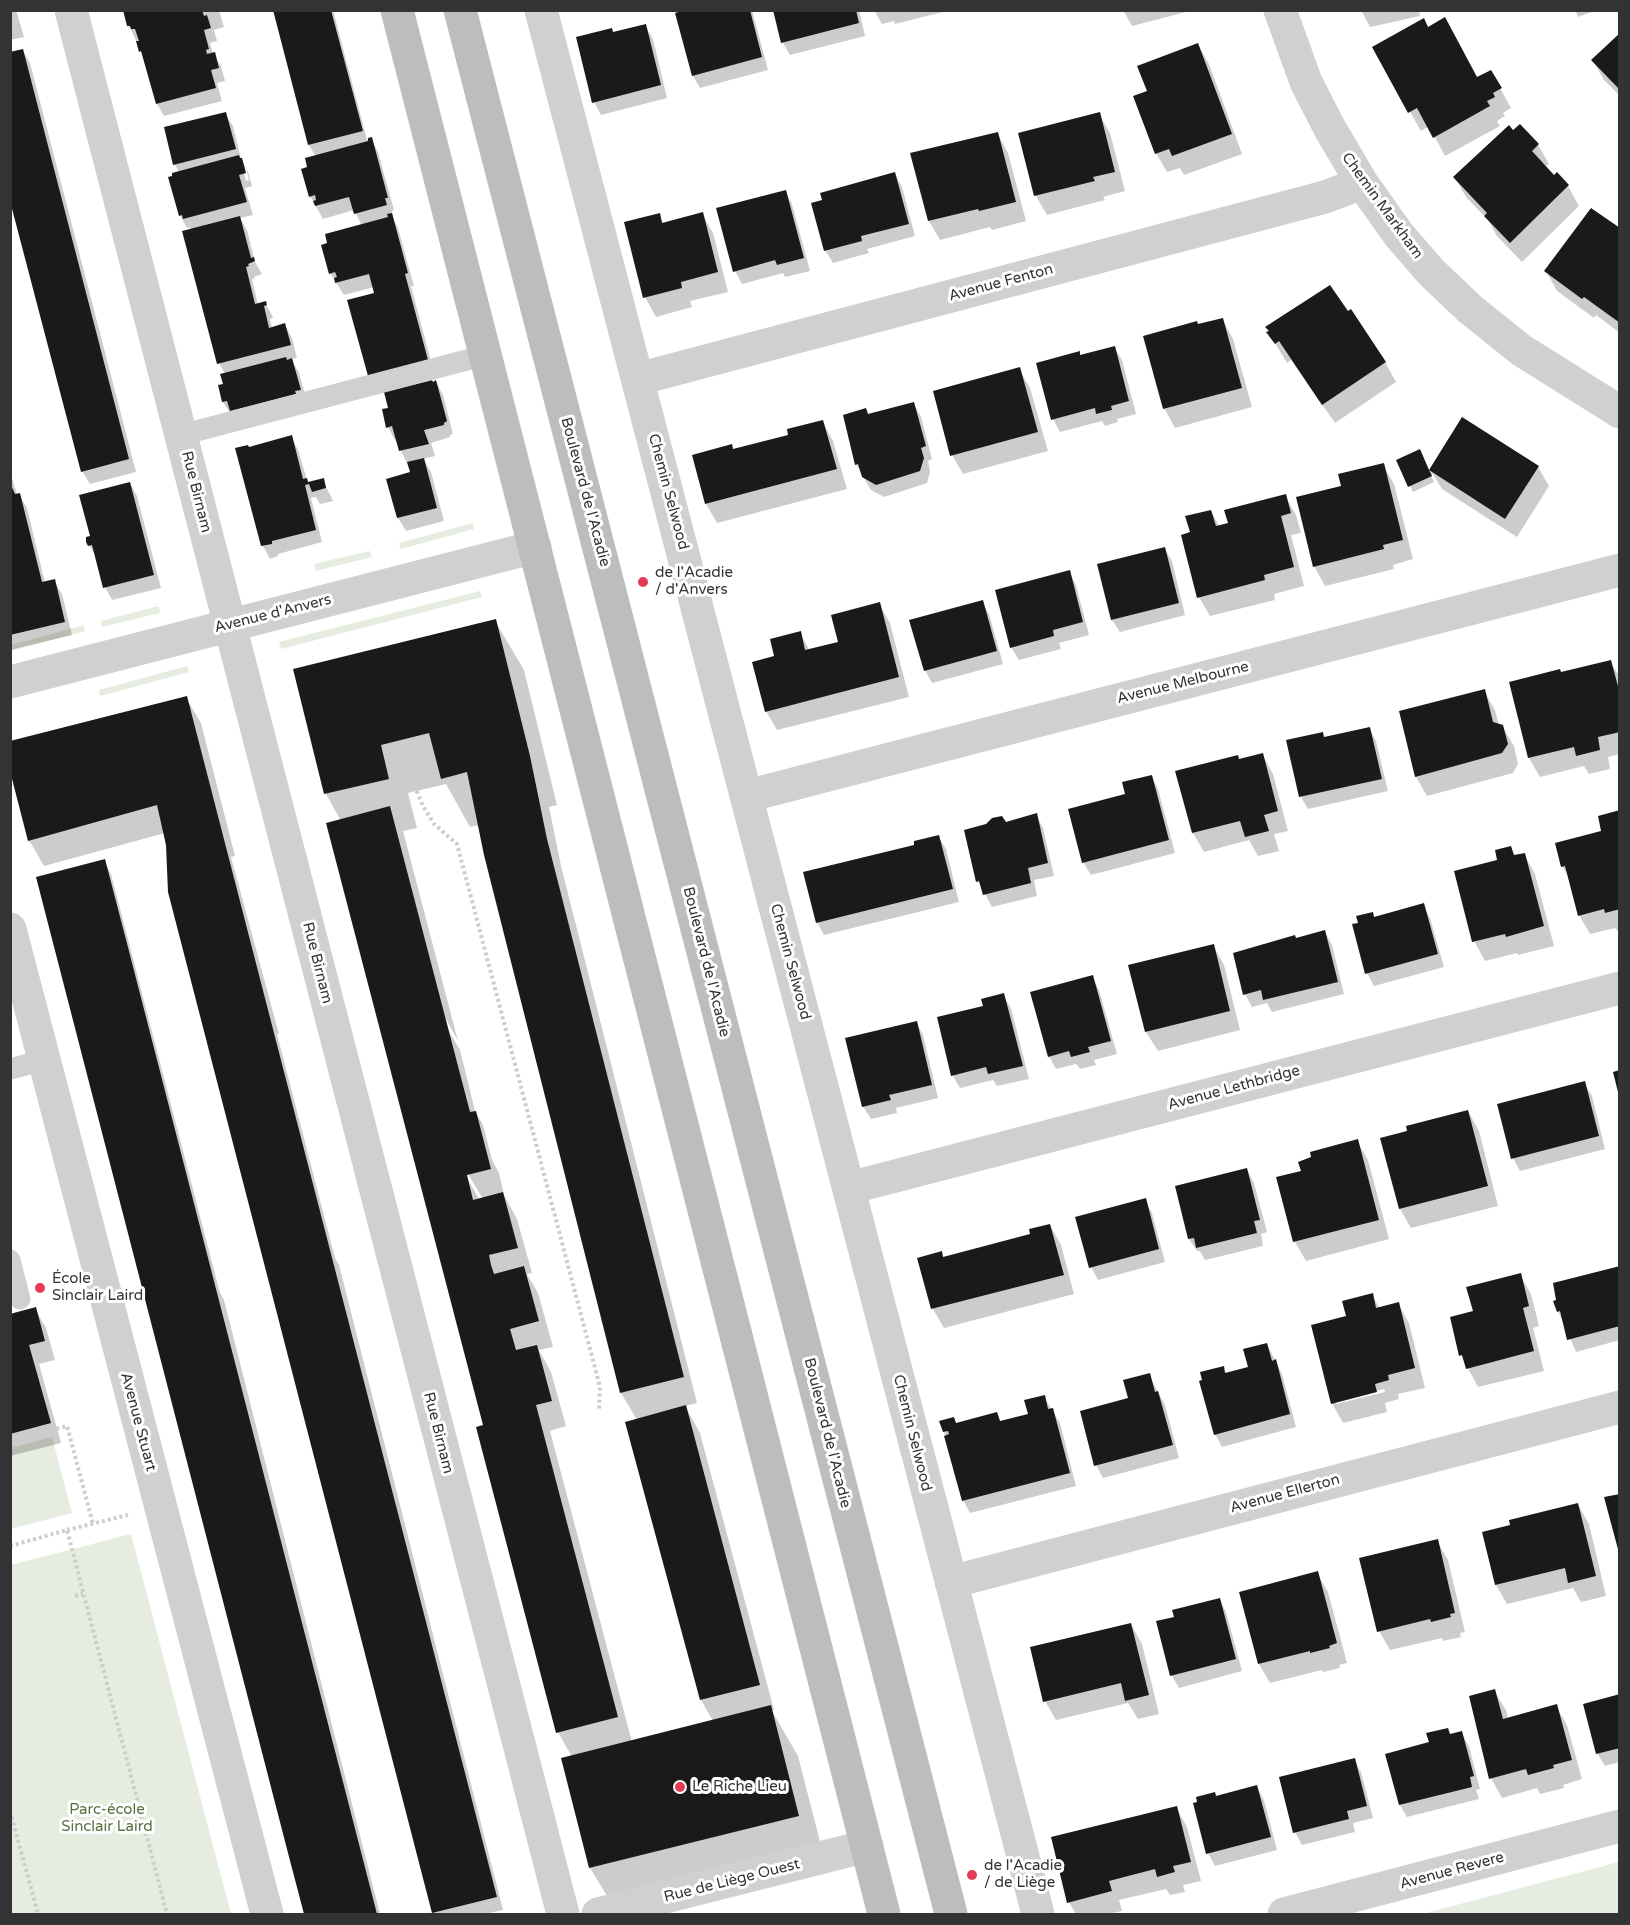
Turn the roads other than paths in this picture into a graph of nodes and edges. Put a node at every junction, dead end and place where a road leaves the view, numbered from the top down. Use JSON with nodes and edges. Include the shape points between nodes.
{"nodes":[{"id":1,"x":71,"y":10,"type":"edge"},
{"id":2,"x":397,"y":10,"type":"edge"},
{"id":3,"x":460,"y":10,"type":"edge"},
{"id":4,"x":541,"y":10,"type":"edge"},
{"id":5,"x":1280,"y":10,"type":"edge"},
{"id":6,"x":1362,"y":183,"type":"junction"},
{"id":7,"x":486,"y":355,"type":"junction"},
{"id":8,"x":638,"y":379,"type":"junction"},
{"id":9,"x":1618,"y":416,"type":"edge"},
{"id":10,"x":181,"y":435,"type":"junction"},
{"id":11,"x":535,"y":547,"type":"junction"},
{"id":12,"x":1620,"y":570,"type":"edge"},
{"id":13,"x":230,"y":625,"type":"junction"},
{"id":14,"x":10,"y":682,"type":"edge"},
{"id":15,"x":747,"y":796,"type":"junction"},
{"id":16,"x":10,"y":929,"type":"edge"},
{"id":17,"x":1620,"y":988,"type":"edge"},
{"id":18,"x":44,"y":1060,"type":"junction"},
{"id":19,"x":10,"y":1069,"type":"edge"},
{"id":20,"x":849,"y":1188,"type":"junction"},
{"id":21,"x":10,"y":1260,"type":"edge"},
{"id":22,"x":20,"y":1299,"type":"dead end"},
{"id":23,"x":1620,"y":1407,"type":"edge"},
{"id":24,"x":951,"y":1582,"type":"junction"},
{"id":25,"x":1620,"y":1826,"type":"edge"},
{"id":26,"x":867,"y":1846,"type":"junction"},
{"id":27,"x":267,"y":1914,"type":"edge"},
{"id":28,"x":563,"y":1914,"type":"edge"},
{"id":29,"x":598,"y":1914,"type":"edge"},
{"id":30,"x":884,"y":1914,"type":"edge"},
{"id":31,"x":951,"y":1914,"type":"edge"},
{"id":32,"x":1038,"y":1914,"type":"edge"},
{"id":33,"x":1284,"y":1914,"type":"edge"}],
"edges":[{"from":1,"to":10,"type":"street","name":"Rue Birnam"},
{"from":2,"to":7,"type":"main road"},
{"from":3,"to":31,"type":"main road","name":"Boulevard de l'Acadie"},
{"from":4,"to":8,"type":"street","name":"Chemin Selwood"},
{"from":5,"to":6,"type":"street","name":"Chemin Markham","via":[[1306,82]]},
{"from":6,"to":8,"type":"street","name":"Avenue Fenton"},
{"from":6,"to":9,"type":"street","name":"Chemin Markham","via":[[1431,272],[1470,309],[1521,350]]},
{"from":7,"to":10,"type":"lane"},
{"from":7,"to":11,"type":"main road"},
{"from":8,"to":15,"type":"street","name":"Chemin Selwood"},
{"from":10,"to":13,"type":"street","name":"Rue Birnam"},
{"from":11,"to":13,"type":"street","name":"Avenue d'Anvers"},
{"from":11,"to":26,"type":"main road"},
{"from":12,"to":15,"type":"street","name":"Avenue Melbourne"},
{"from":13,"to":14,"type":"street","name":"Avenue d'Anvers"},
{"from":13,"to":28,"type":"street","name":"Rue Birnam"},
{"from":15,"to":20,"type":"street","name":"Chemin Selwood"},
{"from":16,"to":18,"type":"street","name":"Avenue Stuart"},
{"from":17,"to":20,"type":"street","name":"Avenue Lethbridge"},
{"from":18,"to":19,"type":"lane"},
{"from":18,"to":27,"type":"street","name":"Avenue Stuart"},
{"from":20,"to":24,"type":"street","name":"Chemin Selwood"},
{"from":21,"to":22,"type":"lane"},
{"from":23,"to":24,"type":"street","name":"Avenue Ellerton"},
{"from":24,"to":32,"type":"street","name":"Chemin Selwood"},
{"from":25,"to":33,"type":"street","name":"Avenue Revere"},
{"from":26,"to":29,"type":"street","name":"Rue de Liège Ouest"},
{"from":26,"to":30,"type":"main road"}]}
